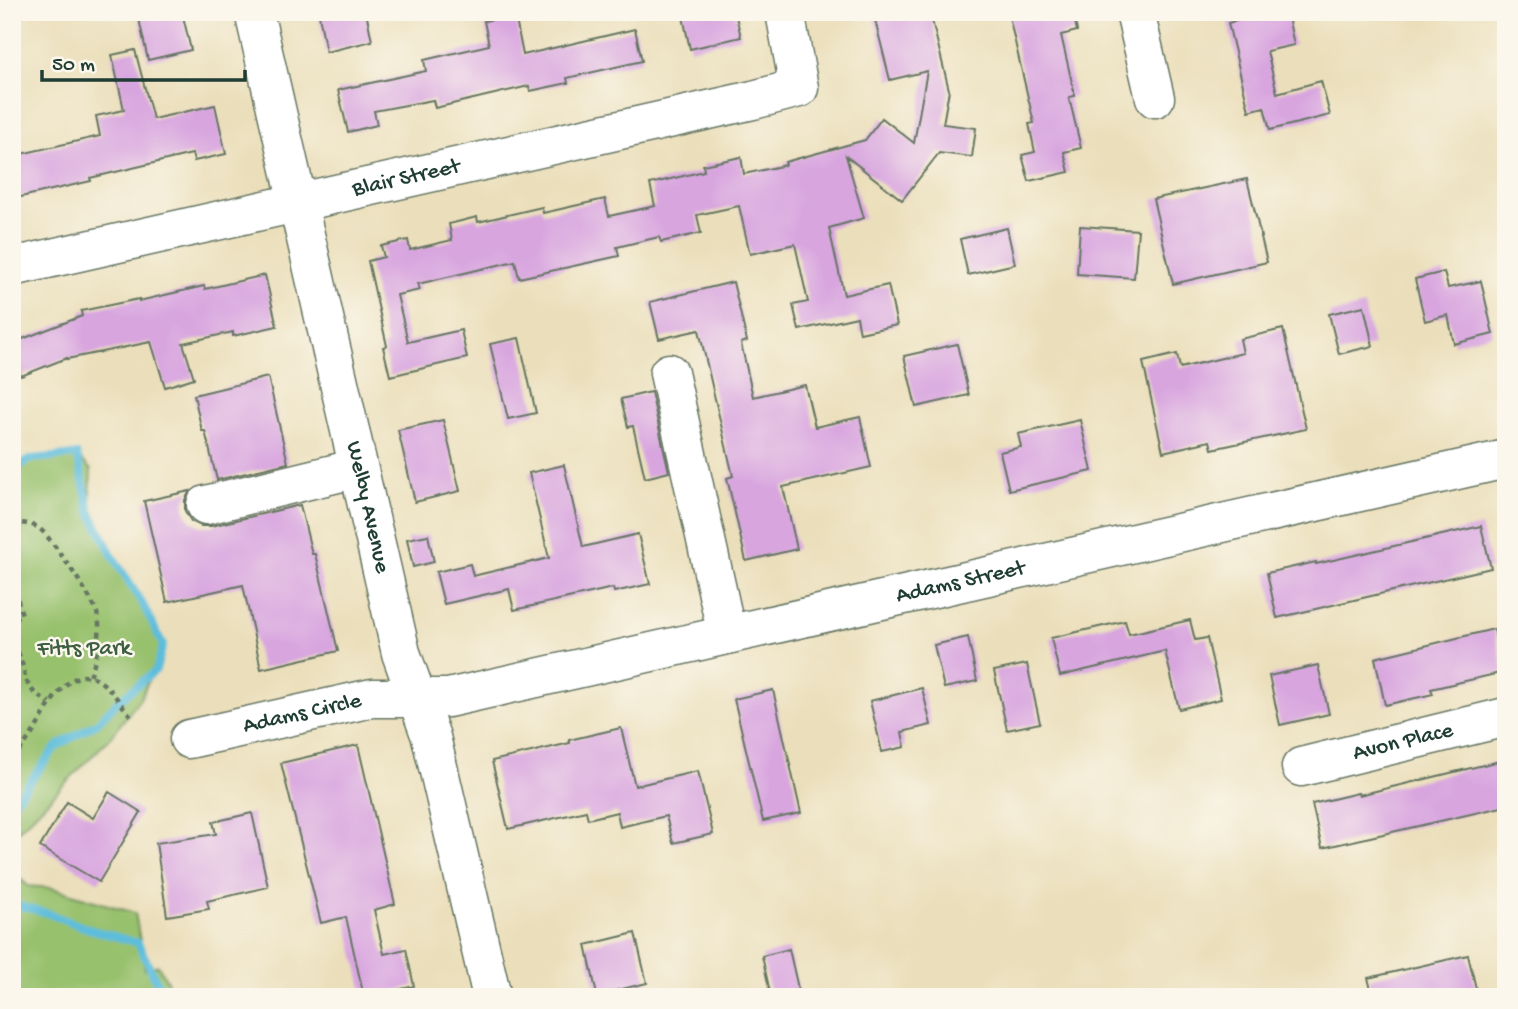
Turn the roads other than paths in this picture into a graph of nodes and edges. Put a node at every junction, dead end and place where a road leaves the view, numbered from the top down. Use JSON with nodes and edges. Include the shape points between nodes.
{"nodes":[{"id":1,"x":254,"y":12,"type":"edge"},
{"id":2,"x":785,"y":12,"type":"edge"},
{"id":3,"x":1135,"y":12,"type":"edge"},
{"id":4,"x":1155,"y":98,"type":"dead end"},
{"id":5,"x":297,"y":203,"type":"junction"},
{"id":6,"x":12,"y":267,"type":"edge"},
{"id":7,"x":669,"y":373,"type":"dead end"},
{"id":8,"x":1506,"y":458,"type":"edge"},
{"id":9,"x":358,"y":468,"type":"junction"},
{"id":10,"x":206,"y":505,"type":"dead end"},
{"id":11,"x":727,"y":635,"type":"junction"},
{"id":12,"x":416,"y":696,"type":"junction"},
{"id":13,"x":1506,"y":717,"type":"edge"},
{"id":14,"x":190,"y":739,"type":"dead end"},
{"id":15,"x":1301,"y":767,"type":"dead end"},
{"id":16,"x":492,"y":997,"type":"edge"}],
"edges":[{"from":1,"to":5,"type":"street","name":"Welby Avenue"},
{"from":2,"to":5,"type":"street","name":"Blair Street","via":[[799,88]]},
{"from":3,"to":4,"type":"street"},
{"from":5,"to":6,"type":"street","name":"Blair Street"},
{"from":5,"to":9,"type":"street","name":"Welby Avenue"},
{"from":7,"to":11,"type":"street"},
{"from":8,"to":11,"type":"street","name":"Adams Street"},
{"from":9,"to":10,"type":"street"},
{"from":9,"to":12,"type":"street","name":"Welby Avenue","via":[[401,653]]},
{"from":11,"to":12,"type":"street","name":"Adams Street","via":[[448,698]]},
{"from":12,"to":14,"type":"street","name":"Adams Circle","via":[[372,698]]},
{"from":12,"to":16,"type":"street","name":"Welby Avenue","via":[[431,737]]},
{"from":13,"to":15,"type":"street","name":"Avon Place"}]}
